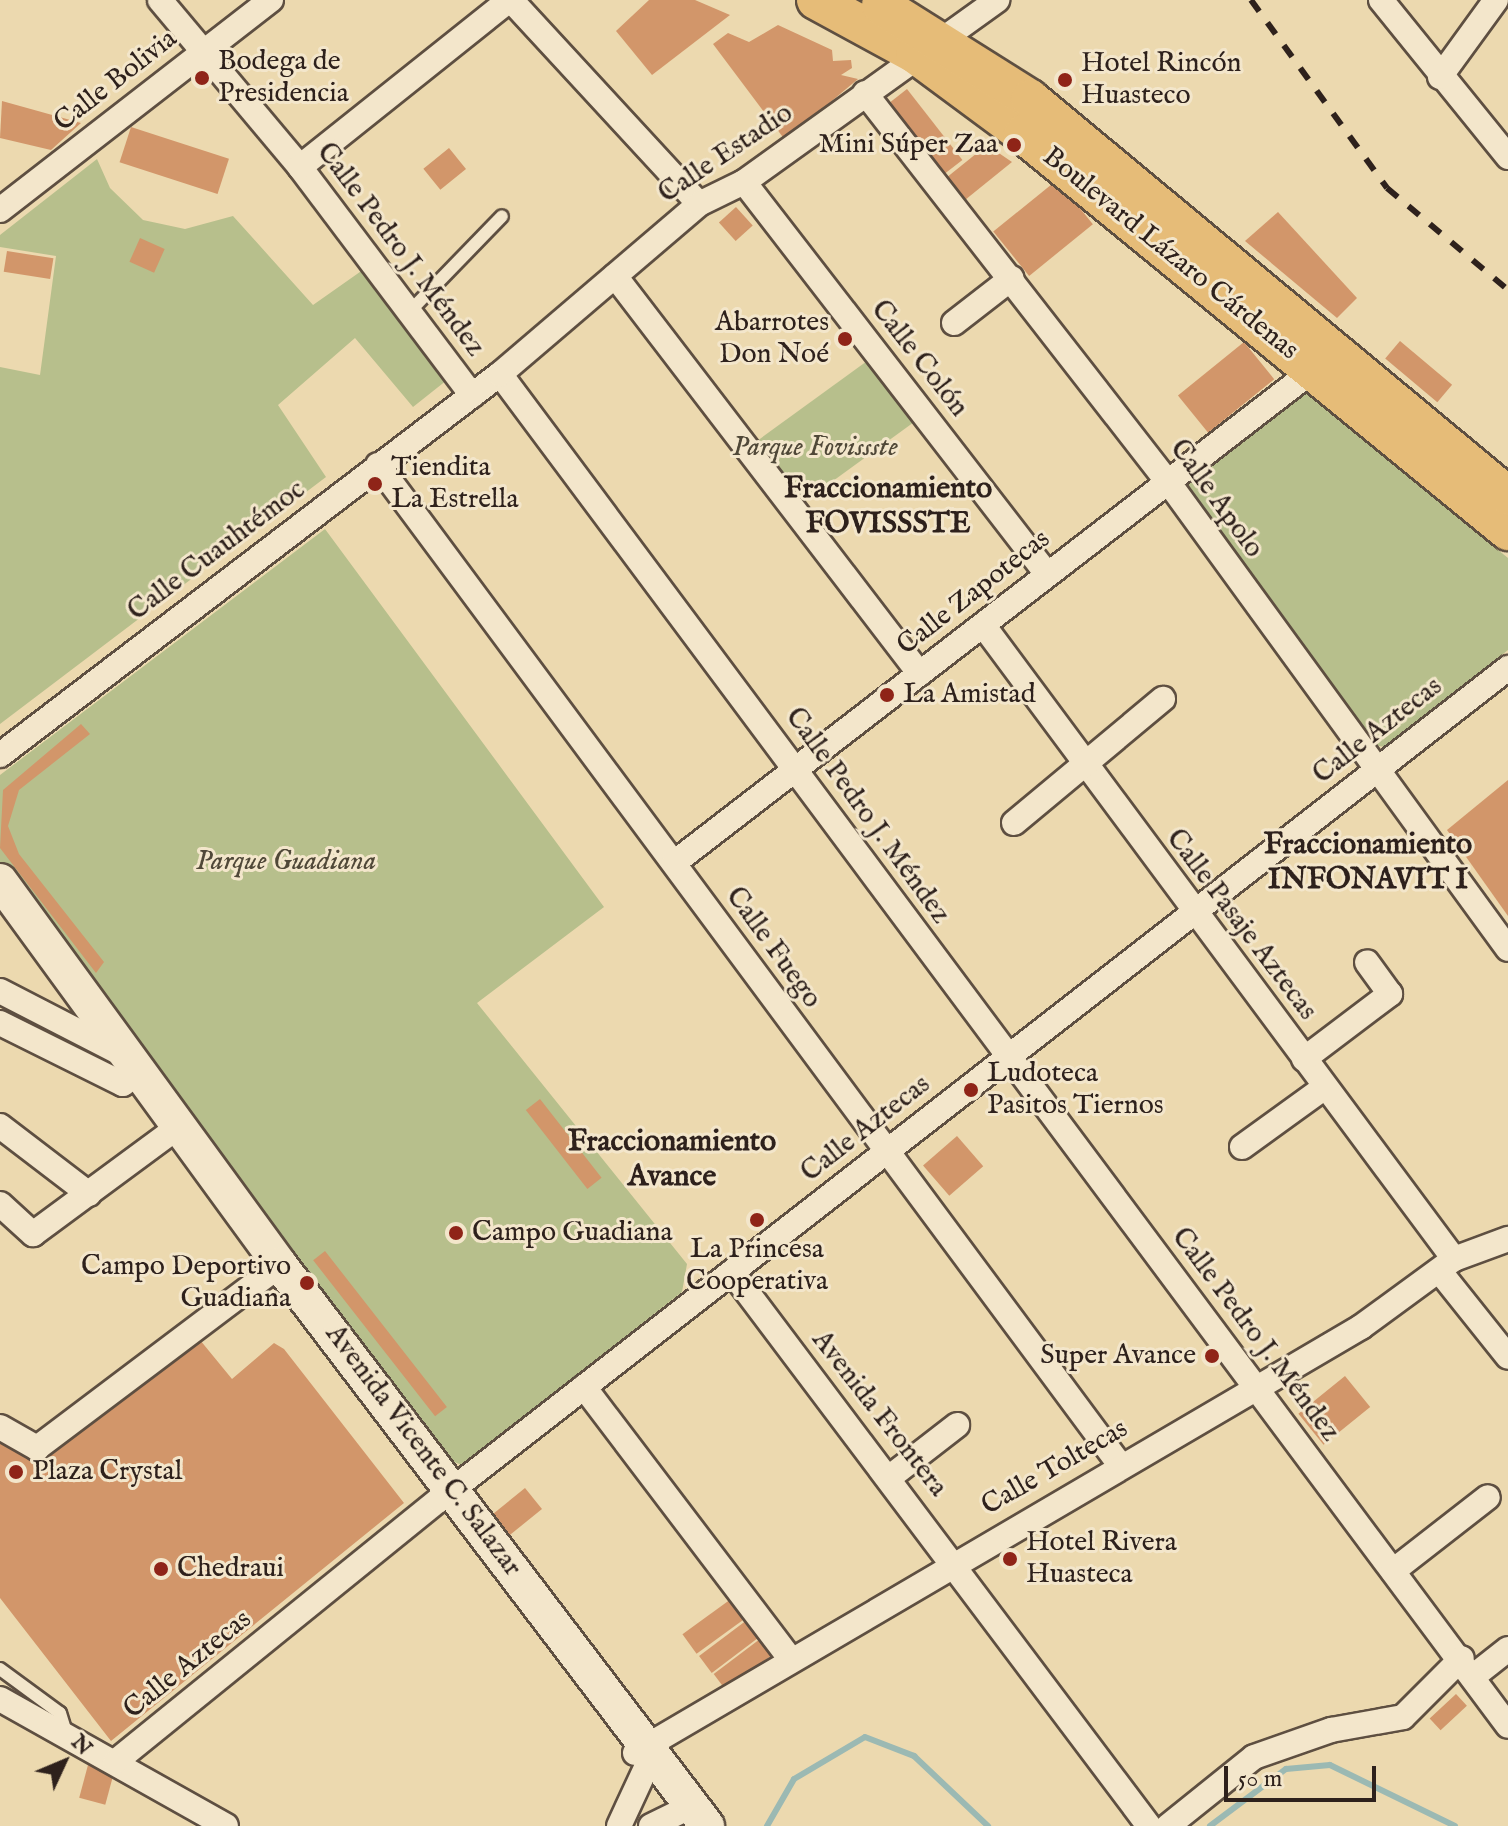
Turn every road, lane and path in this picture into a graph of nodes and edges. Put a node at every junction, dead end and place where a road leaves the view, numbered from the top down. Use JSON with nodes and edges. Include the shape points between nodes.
{"nodes":[{"id":1,"x":160,"y":0,"type":"edge"},
{"id":2,"x":271,"y":0,"type":"edge"},
{"id":3,"x":510,"y":0,"type":"edge"},
{"id":4,"x":816,"y":0,"type":"edge"},
{"id":5,"x":870,"y":0,"type":"edge"},
{"id":6,"x":997,"y":0,"type":"edge"},
{"id":7,"x":1381,"y":0,"type":"edge"},
{"id":8,"x":1496,"y":0,"type":"edge"},
{"id":9,"x":931,"y":48,"type":"junction"},
{"id":10,"x":202,"y":52,"type":"junction"},
{"id":11,"x":1440,"y":77,"type":"junction"},
{"id":12,"x":865,"y":93,"type":"junction"},
{"id":13,"x":1508,"y":157,"type":"edge"},
{"id":14,"x":300,"y":167,"type":"junction"},
{"id":15,"x":744,"y":182,"type":"junction"},
{"id":16,"x":699,"y":204,"type":"junction"},
{"id":17,"x":0,"y":210,"type":"edge"},
{"id":18,"x":502,"y":216,"type":"dead end"},
{"id":19,"x":615,"y":276,"type":"junction"},
{"id":20,"x":1012,"y":278,"type":"junction"},
{"id":21,"x":412,"y":309,"type":"junction"},
{"id":22,"x":954,"y":323,"type":"dead end"},
{"id":23,"x":1312,"y":371,"type":"junction"},
{"id":24,"x":500,"y":374,"type":"junction"},
{"id":25,"x":472,"y":395,"type":"junction"},
{"id":26,"x":378,"y":465,"type":"junction"},
{"id":27,"x":1169,"y":483,"type":"junction"},
{"id":28,"x":1508,"y":496,"type":"edge"},
{"id":29,"x":1508,"y":531,"type":"edge"},
{"id":30,"x":1047,"y":574,"type":"junction"},
{"id":31,"x":983,"y":625,"type":"junction"},
{"id":32,"x":1508,"y":668,"type":"edge"},
{"id":33,"x":920,"y":674,"type":"junction"},
{"id":34,"x":1163,"y":699,"type":"dead end"},
{"id":35,"x":0,"y":755,"type":"edge"},
{"id":36,"x":1081,"y":765,"type":"junction"},
{"id":37,"x":796,"y":770,"type":"junction"},
{"id":38,"x":1375,"y":771,"type":"junction"},
{"id":39,"x":1014,"y":823,"type":"dead end"},
{"id":40,"x":674,"y":863,"type":"junction"},
{"id":41,"x":0,"y":881,"type":"edge"},
{"id":42,"x":1194,"y":912,"type":"junction"},
{"id":43,"x":0,"y":915,"type":"edge"},
{"id":44,"x":1508,"y":949,"type":"edge"},
{"id":45,"x":1367,"y":962,"type":"dead end"},
{"id":46,"x":0,"y":991,"type":"edge"},
{"id":47,"x":0,"y":1023,"type":"edge"},
{"id":48,"x":88,"y":1037,"type":"junction"},
{"id":49,"x":1007,"y":1058,"type":"junction"},
{"id":50,"x":1304,"y":1059,"type":"junction"},
{"id":51,"x":129,"y":1071,"type":"junction"},
{"id":52,"x":1325,"y":1087,"type":"junction"},
{"id":53,"x":0,"y":1126,"type":"edge"},
{"id":54,"x":171,"y":1133,"type":"junction"},
{"id":55,"x":1242,"y":1147,"type":"dead end"},
{"id":56,"x":885,"y":1153,"type":"junction"},
{"id":57,"x":89,"y":1194,"type":"junction"},
{"id":58,"x":0,"y":1204,"type":"edge"},
{"id":59,"x":1508,"y":1239,"type":"edge"},
{"id":60,"x":1448,"y":1266,"type":"junction"},
{"id":61,"x":273,"y":1270,"type":"junction"},
{"id":62,"x":732,"y":1272,"type":"junction"},
{"id":63,"x":1508,"y":1357,"type":"edge"},
{"id":64,"x":1256,"y":1383,"type":"junction"},
{"id":65,"x":584,"y":1387,"type":"junction"},
{"id":66,"x":957,"y":1425,"type":"dead end"},
{"id":67,"x":0,"y":1427,"type":"edge"},
{"id":68,"x":1120,"y":1465,"type":"junction"},
{"id":69,"x":890,"y":1477,"type":"junction"},
{"id":70,"x":446,"y":1494,"type":"junction"},
{"id":71,"x":1488,"y":1497,"type":"dead end"},
{"id":72,"x":955,"y":1562,"type":"junction"},
{"id":73,"x":1393,"y":1571,"type":"junction"},
{"id":74,"x":1508,"y":1649,"type":"edge"},
{"id":75,"x":791,"y":1660,"type":"junction"},
{"id":76,"x":1468,"y":1667,"type":"junction"},
{"id":77,"x":0,"y":1669,"type":"edge"},
{"id":78,"x":0,"y":1699,"type":"edge"},
{"id":79,"x":1508,"y":1726,"type":"edge"},
{"id":80,"x":66,"y":1733,"type":"junction"},
{"id":81,"x":642,"y":1757,"type":"junction"},
{"id":82,"x":115,"y":1762,"type":"junction"},
{"id":83,"x":683,"y":1819,"type":"edge"},
{"id":84,"x":226,"y":1826,"type":"edge"},
{"id":85,"x":619,"y":1826,"type":"edge"},
{"id":86,"x":1149,"y":1826,"type":"edge"},
{"id":87,"x":1168,"y":1826,"type":"edge"}],
"edges":[{"from":1,"to":10,"type":"street","name":"Calle Pedro J. Méndez"},
{"from":2,"to":10,"type":"street","name":"Calle Bolivia"},
{"from":3,"to":14,"type":"street"},
{"from":3,"to":16,"type":"street"},
{"from":4,"to":9,"type":"main road","name":"Boulevard Lázaro Cárdenas"},
{"from":5,"to":9,"type":"main road","name":"Boulevard Lázaro Cárdenas"},
{"from":6,"to":9,"type":"street","name":"Calle Estadio"},
{"from":7,"to":11,"type":"street"},
{"from":8,"to":11,"type":"street"},
{"from":9,"to":12,"type":"street","name":"Calle Estadio"},
{"from":9,"to":23,"type":"main road","name":"Boulevard Lázaro Cárdenas"},
{"from":9,"to":28,"type":"main road","name":"Boulevard Lázaro Cárdenas","via":[[1030,99]]},
{"from":10,"to":14,"type":"street","name":"Calle Pedro J. Méndez"},
{"from":10,"to":17,"type":"street","name":"Calle Bolivia"},
{"from":11,"to":13,"type":"street"},
{"from":12,"to":15,"type":"street","name":"Calle Estadio"},
{"from":12,"to":20,"type":"street","name":"Calle Apolo"},
{"from":14,"to":21,"type":"street","name":"Calle Pedro J. Méndez"},
{"from":15,"to":16,"type":"street","name":"Calle Estadio"},
{"from":15,"to":30,"type":"street","name":"Calle Colón"},
{"from":16,"to":19,"type":"street","name":"Calle Estadio"},
{"from":18,"to":21,"type":"lane"},
{"from":19,"to":24,"type":"street","name":"Calle Estadio"},
{"from":19,"to":33,"type":"street"},
{"from":20,"to":22,"type":"street"},
{"from":20,"to":27,"type":"street","name":"Calle Apolo"},
{"from":21,"to":25,"type":"street","name":"Calle Pedro J. Méndez"},
{"from":23,"to":27,"type":"street","name":"Calle Zapotecas"},
{"from":23,"to":29,"type":"main road","name":"Boulevard Lázaro Cárdenas"},
{"from":24,"to":25,"type":"street","name":"Calle Pedro J. Méndez"},
{"from":24,"to":37,"type":"street","name":"Calle Pedro J. Méndez"},
{"from":25,"to":26,"type":"street","name":"Calle Cuauhtémoc"},
{"from":26,"to":35,"type":"street","name":"Calle Cuauhtémoc"},
{"from":26,"to":40,"type":"street","name":"Calle Fuego"},
{"from":27,"to":30,"type":"street","name":"Calle Zapotecas"},
{"from":27,"to":38,"type":"street","name":"Calle Apolo"},
{"from":30,"to":31,"type":"street","name":"Calle Zapotecas"},
{"from":31,"to":33,"type":"street","name":"Calle Zapotecas"},
{"from":31,"to":36,"type":"street","name":"Calle Pasaje Aztecas"},
{"from":32,"to":38,"type":"street","name":"Calle Aztecas"},
{"from":33,"to":37,"type":"street","name":"Calle Zapotecas"},
{"from":34,"to":36,"type":"street"},
{"from":36,"to":39,"type":"street"},
{"from":36,"to":42,"type":"street","name":"Calle Pasaje Aztecas"},
{"from":37,"to":40,"type":"street","name":"Calle Zapotecas"},
{"from":37,"to":49,"type":"street","name":"Calle Pedro J. Méndez"},
{"from":38,"to":42,"type":"street","name":"Calle Aztecas"},
{"from":38,"to":44,"type":"street","name":"Calle Apolo"},
{"from":40,"to":56,"type":"street","name":"Calle Fuego"},
{"from":41,"to":51,"type":"main road","name":"Avenida Vicente C. Salazar"},
{"from":42,"to":49,"type":"street","name":"Calle Aztecas"},
{"from":42,"to":50,"type":"street","name":"Calle Pasaje Aztecas"},
{"from":43,"to":48,"type":"main road","name":"Avenida Vicente C. Salazar"},
{"from":45,"to":50,"type":"street","via":[[1390,994]]},
{"from":46,"to":48,"type":"street"},
{"from":47,"to":51,"type":"street"},
{"from":48,"to":51,"type":"main road","name":"Avenida Vicente C. Salazar"},
{"from":49,"to":56,"type":"street","name":"Calle Aztecas"},
{"from":49,"to":64,"type":"street","name":"Calle Pedro J. Méndez"},
{"from":50,"to":52,"type":"street","name":"Calle Pasaje Aztecas"},
{"from":51,"to":54,"type":"main road","name":"Avenida Vicente C. Salazar"},
{"from":52,"to":55,"type":"street"},
{"from":52,"to":60,"type":"street","name":"Calle Pasaje Aztecas"},
{"from":53,"to":57,"type":"street"},
{"from":54,"to":57,"type":"street"},
{"from":54,"to":61,"type":"main road","name":"Avenida Vicente C. Salazar"},
{"from":56,"to":62,"type":"street","name":"Calle Aztecas"},
{"from":56,"to":68,"type":"street","name":"Calle Fuego"},
{"from":57,"to":58,"type":"street","via":[[33,1234]]},
{"from":59,"to":60,"type":"street","name":"Calle Toltecas"},
{"from":60,"to":63,"type":"street","name":"Calle Pasaje Aztecas"},
{"from":60,"to":64,"type":"street","name":"Calle Toltecas","via":[[1361,1327]]},
{"from":61,"to":67,"type":"street","via":[[37,1448]]},
{"from":61,"to":70,"type":"main road","name":"Avenida Vicente C. Salazar"},
{"from":62,"to":65,"type":"street","name":"Calle Aztecas"},
{"from":62,"to":69,"type":"street","name":"Avenida Frontera"},
{"from":64,"to":68,"type":"street","name":"Calle Toltecas"},
{"from":64,"to":73,"type":"street","name":"Calle Pedro J. Méndez"},
{"from":65,"to":70,"type":"street","name":"Calle Aztecas"},
{"from":65,"to":75,"type":"street"},
{"from":66,"to":69,"type":"street"},
{"from":68,"to":72,"type":"street","name":"Calle Toltecas"},
{"from":69,"to":72,"type":"street","name":"Avenida Frontera"},
{"from":70,"to":81,"type":"main road","name":"Avenida Vicente C. Salazar"},
{"from":70,"to":82,"type":"street","name":"Calle Aztecas"},
{"from":71,"to":73,"type":"street"},
{"from":72,"to":75,"type":"street","name":"Calle Toltecas"},
{"from":72,"to":86,"type":"street","name":"Avenida Frontera"},
{"from":73,"to":76,"type":"street","name":"Calle Pedro J. Méndez"},
{"from":74,"to":76,"type":"street"},
{"from":75,"to":81,"type":"street","name":"Calle Toltecas"},
{"from":76,"to":79,"type":"street","name":"Calle Pedro J. Méndez"},
{"from":76,"to":87,"type":"street","via":[[1403,1717],[1331,1730],[1254,1757]]},
{"from":77,"to":80,"type":"lane","via":[[60,1713]]},
{"from":78,"to":80,"type":"street"},
{"from":80,"to":82,"type":"street"},
{"from":81,"to":83,"type":"main road","name":"Avenida Vicente C. Salazar"},
{"from":81,"to":85,"type":"street"},
{"from":82,"to":84,"type":"street"}]}
